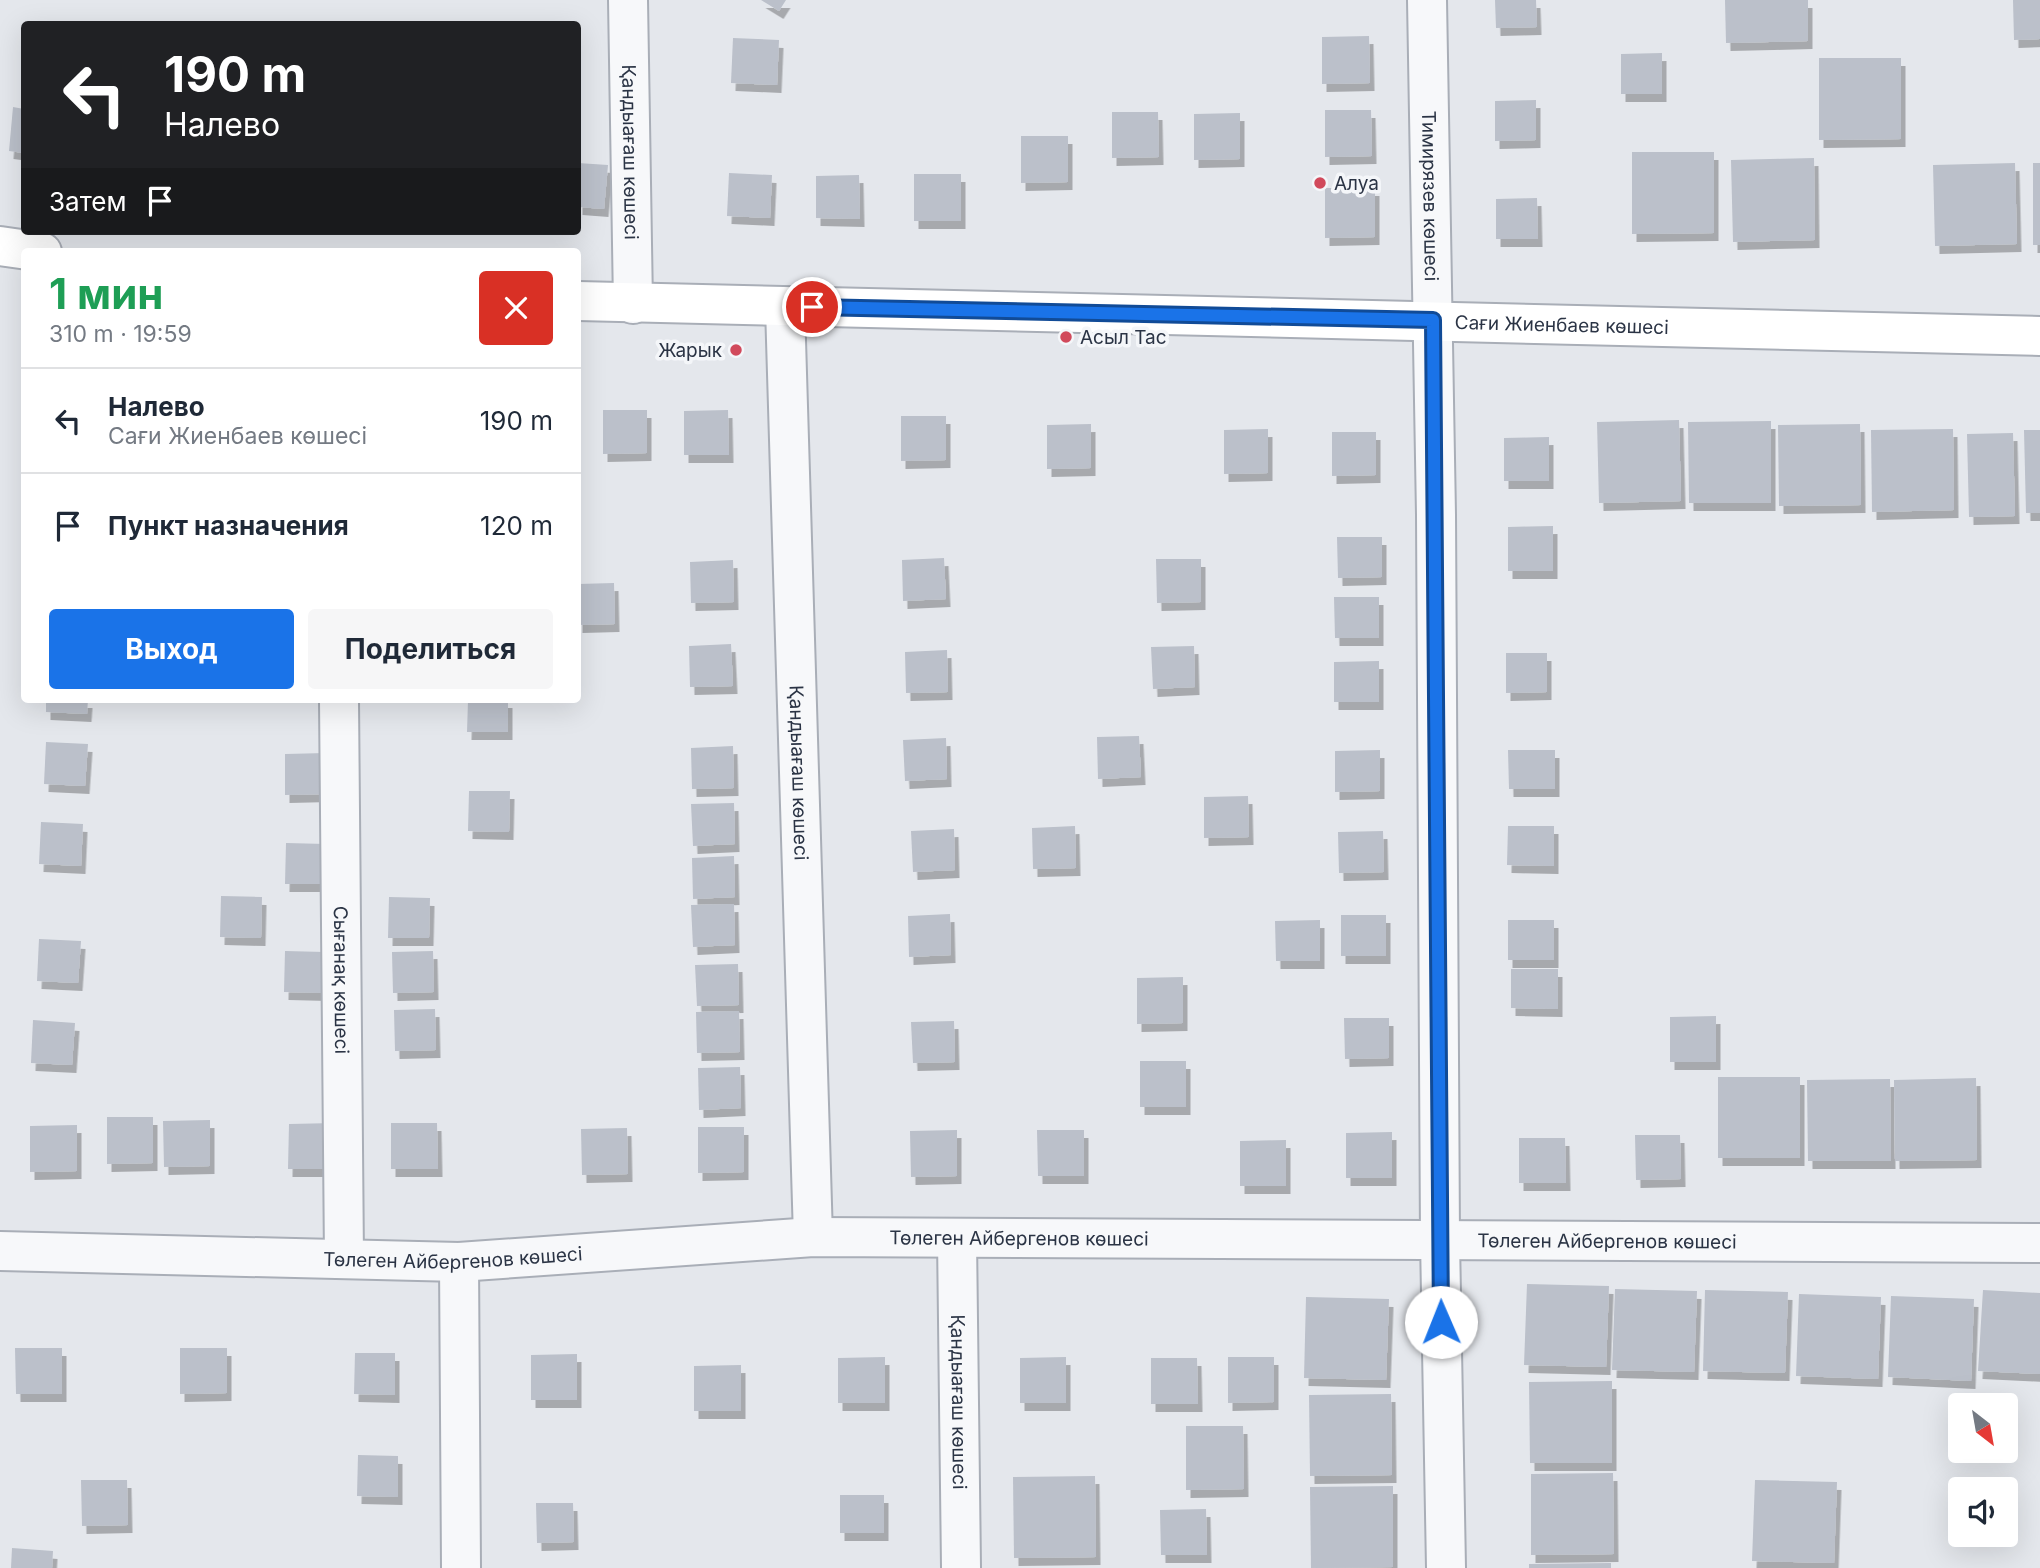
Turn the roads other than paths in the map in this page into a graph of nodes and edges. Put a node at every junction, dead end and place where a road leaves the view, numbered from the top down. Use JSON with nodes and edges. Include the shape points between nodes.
{"nodes":[{"id":1,"x":628,"y":0,"type":"edge"},
{"id":2,"x":1427,"y":0,"type":"edge"},
{"id":3,"x":0,"y":246,"type":"edge"},
{"id":4,"x":21,"y":249,"type":"edge"},
{"id":5,"x":0,"y":252,"type":"edge"},
{"id":6,"x":581,"y":301,"type":"edge"},
{"id":7,"x":633,"y":304,"type":"junction"},
{"id":8,"x":785,"y":307,"type":"junction"},
{"id":9,"x":1433,"y":320,"type":"junction"},
{"id":10,"x":2040,"y":336,"type":"edge"},
{"id":11,"x":339,"y":703,"type":"edge"},
{"id":12,"x":813,"y":1237,"type":"junction"},
{"id":13,"x":957,"y":1238,"type":"junction"},
{"id":14,"x":1440,"y":1240,"type":"junction"},
{"id":15,"x":2040,"y":1243,"type":"edge"},
{"id":16,"x":0,"y":1251,"type":"edge"},
{"id":17,"x":344,"y":1259,"type":"junction"},
{"id":18,"x":459,"y":1262,"type":"junction"},
{"id":19,"x":461,"y":1568,"type":"edge"},
{"id":20,"x":961,"y":1568,"type":"edge"},
{"id":21,"x":1446,"y":1568,"type":"edge"}],
"edges":[{"from":1,"to":7,"type":"street","name":"Қандыағаш көшесі"},
{"from":2,"to":9,"type":"street","name":"Тимирязев көшесі"},
{"from":3,"to":4,"type":"main road"},
{"from":3,"to":5,"type":"street"},
{"from":6,"to":7,"type":"main road","name":"Сағи Жиенбаев көшесі"},
{"from":7,"to":8,"type":"main road","name":"Сағи Жиенбаев көшесі"},
{"from":8,"to":9,"type":"main road","name":"Сағи Жиенбаев көшесі"},
{"from":8,"to":12,"type":"street","name":"Қандыағаш көшесі"},
{"from":9,"to":10,"type":"main road","name":"Сағи Жиенбаев көшесі"},
{"from":9,"to":14,"type":"street","name":"Тимирязев көшесі"},
{"from":11,"to":17,"type":"street","name":"Сығанақ көшесі"},
{"from":12,"to":13,"type":"street","name":"Төлеген Айбергенов көшесі"},
{"from":12,"to":18,"type":"street","name":"Төлеген Айбергенов көшесі"},
{"from":13,"to":14,"type":"street","name":"Төлеген Айбергенов көшесі"},
{"from":13,"to":20,"type":"street","name":"Қандыағаш көшесі"},
{"from":14,"to":15,"type":"street","name":"Төлеген Айбергенов көшесі"},
{"from":14,"to":21,"type":"street","name":"Тимирязев көшесі"},
{"from":16,"to":17,"type":"street","name":"Төлеген Айбергенов көшесі"},
{"from":17,"to":18,"type":"street","name":"Төлеген Айбергенов көшесі"},
{"from":18,"to":19,"type":"street"}]}
